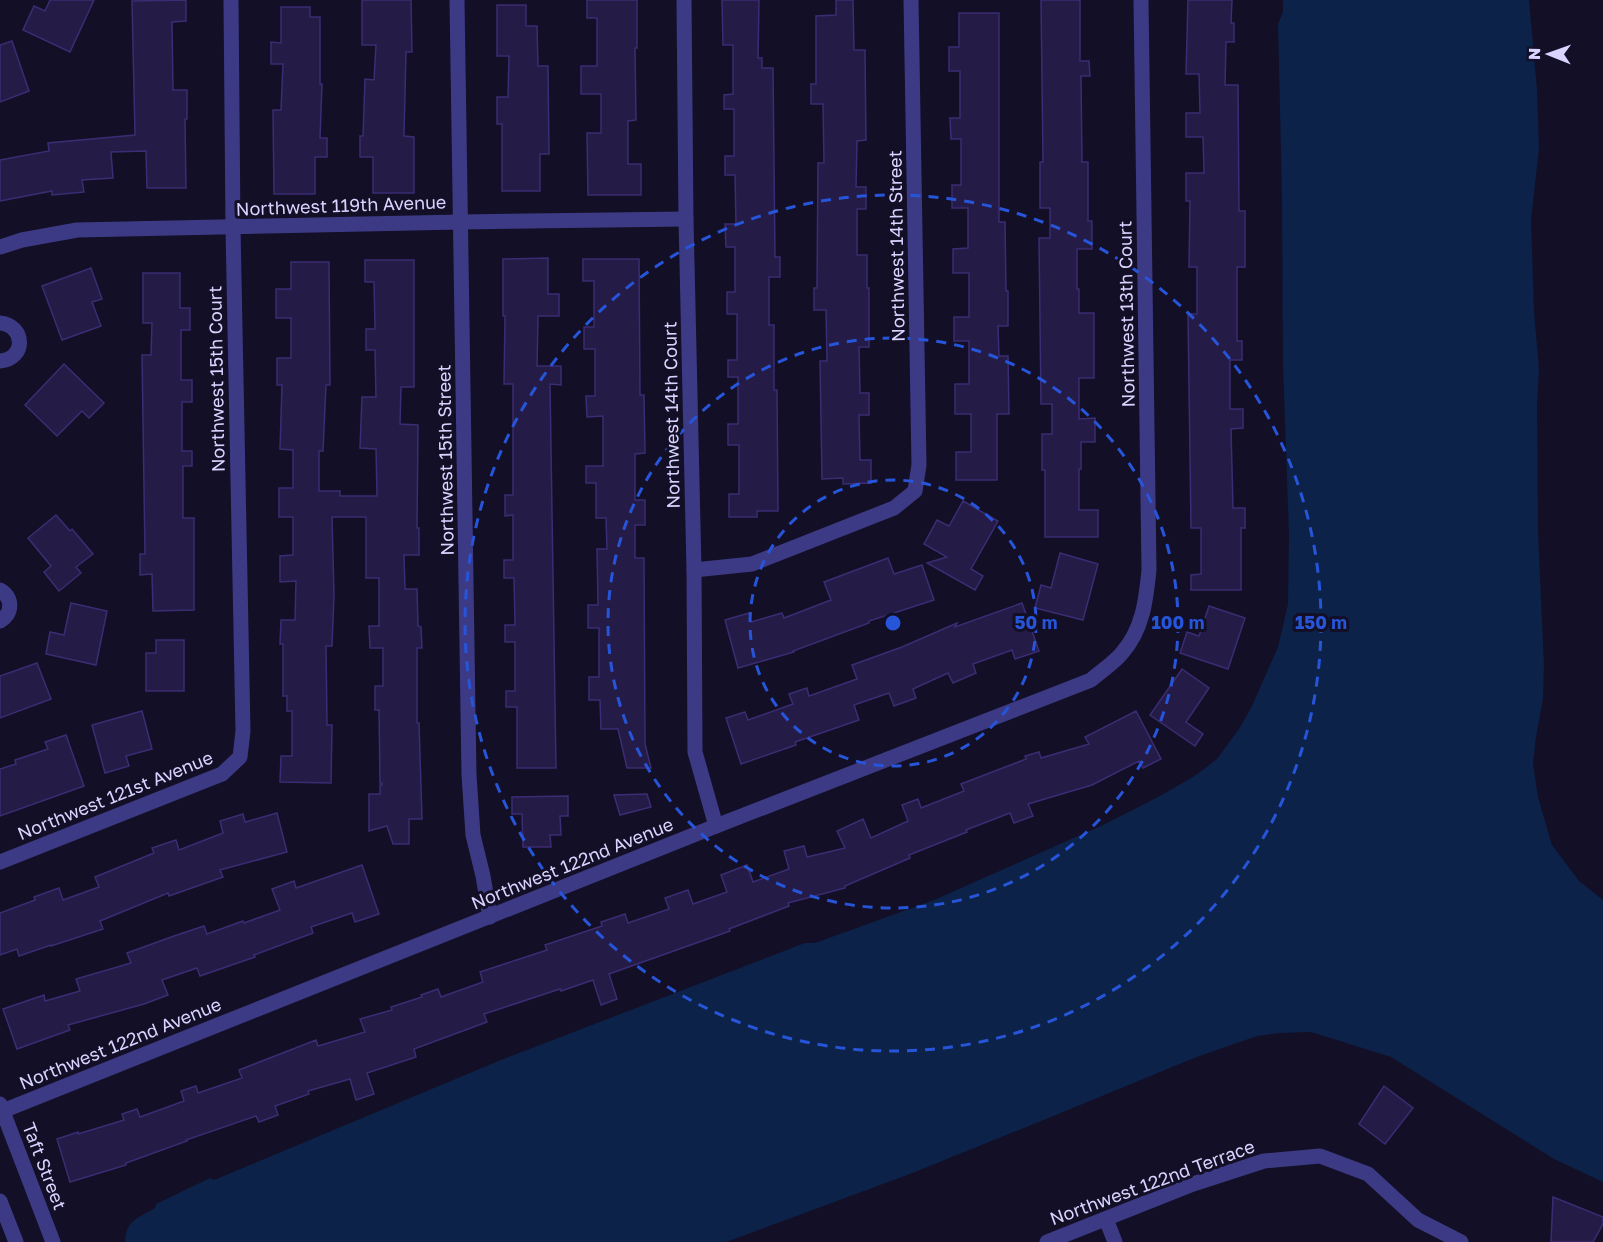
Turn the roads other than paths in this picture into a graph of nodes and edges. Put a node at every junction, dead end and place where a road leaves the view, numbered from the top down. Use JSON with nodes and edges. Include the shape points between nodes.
{"nodes":[{"id":1,"x":231,"y":0,"type":"edge"},
{"id":2,"x":457,"y":0,"type":"edge"},
{"id":3,"x":684,"y":0,"type":"edge"},
{"id":4,"x":911,"y":0,"type":"edge"},
{"id":5,"x":1141,"y":0,"type":"edge"},
{"id":6,"x":686,"y":219,"type":"junction"},
{"id":7,"x":461,"y":222,"type":"junction"},
{"id":8,"x":233,"y":228,"type":"junction"},
{"id":9,"x":0,"y":247,"type":"edge"},
{"id":10,"x":0,"y":323,"type":"edge"},
{"id":11,"x":0,"y":361,"type":"edge"},
{"id":12,"x":694,"y":570,"type":"junction"},
{"id":13,"x":0,"y":590,"type":"edge"},
{"id":14,"x":0,"y":621,"type":"edge"},
{"id":15,"x":1140,"y":626,"type":"joint"},
{"id":16,"x":240,"y":757,"type":"joint"},
{"id":17,"x":716,"y":826,"type":"junction"},
{"id":18,"x":0,"y":862,"type":"edge"},
{"id":19,"x":490,"y":917,"type":"junction"},
{"id":20,"x":1,"y":1109,"type":"edge"},
{"id":21,"x":0,"y":1201,"type":"edge"},
{"id":22,"x":1106,"y":1219,"type":"junction"},
{"id":23,"x":16,"y":1242,"type":"edge"},
{"id":24,"x":53,"y":1242,"type":"edge"},
{"id":25,"x":1047,"y":1242,"type":"edge"},
{"id":26,"x":1115,"y":1242,"type":"edge"},
{"id":27,"x":1461,"y":1242,"type":"edge"}],
"edges":[{"from":1,"to":8,"type":"street","name":"Northwest 15th Court"},
{"from":2,"to":7,"type":"street","name":"Northwest 15th Street"},
{"from":3,"to":6,"type":"street","name":"Northwest 14th Court"},
{"from":4,"to":12,"type":"street","name":"Northwest 14th Street","via":[[919,465],[915,491],[894,508],[752,564]]},
{"from":5,"to":15,"type":"street","name":"Northwest 13th Court","via":[[1149,570]]},
{"from":6,"to":7,"type":"street","name":"Northwest 119th Avenue"},
{"from":6,"to":12,"type":"street","name":"Northwest 14th Court"},
{"from":7,"to":8,"type":"street","name":"Northwest 119th Avenue"},
{"from":7,"to":19,"type":"street","name":"Northwest 15th Street","via":[[469,775],[473,835]]},
{"from":8,"to":9,"type":"street","name":"Northwest 119th Avenue","via":[[76,230]]},
{"from":8,"to":16,"type":"street","name":"Northwest 15th Court","via":[[243,731]]},
{"from":10,"to":11,"type":"street","via":[[15,329],[20,341],[13,357]]},
{"from":12,"to":17,"type":"street","name":"Northwest 14th Court","via":[[695,752]]},
{"from":13,"to":14,"type":"street","via":[[8,596],[10,605],[8,614]]},
{"from":15,"to":17,"type":"street","name":"Northwest 122nd Avenue","via":[[1122,653],[1090,680]]},
{"from":16,"to":18,"type":"street","name":"Northwest 121st Avenue","via":[[222,774]]},
{"from":17,"to":19,"type":"street","name":"Northwest 122nd Avenue"},
{"from":19,"to":20,"type":"street","name":"Northwest 122nd Avenue"},
{"from":20,"to":24,"type":"street","name":"Taft Street"},
{"from":21,"to":23,"type":"street"},
{"from":22,"to":25,"type":"street","name":"Northwest 122nd Terrace"},
{"from":22,"to":26,"type":"street"},
{"from":22,"to":27,"type":"street","name":"Northwest 122nd Terrace","via":[[1264,1161],[1320,1156],[1368,1174],[1418,1220]]}]}
